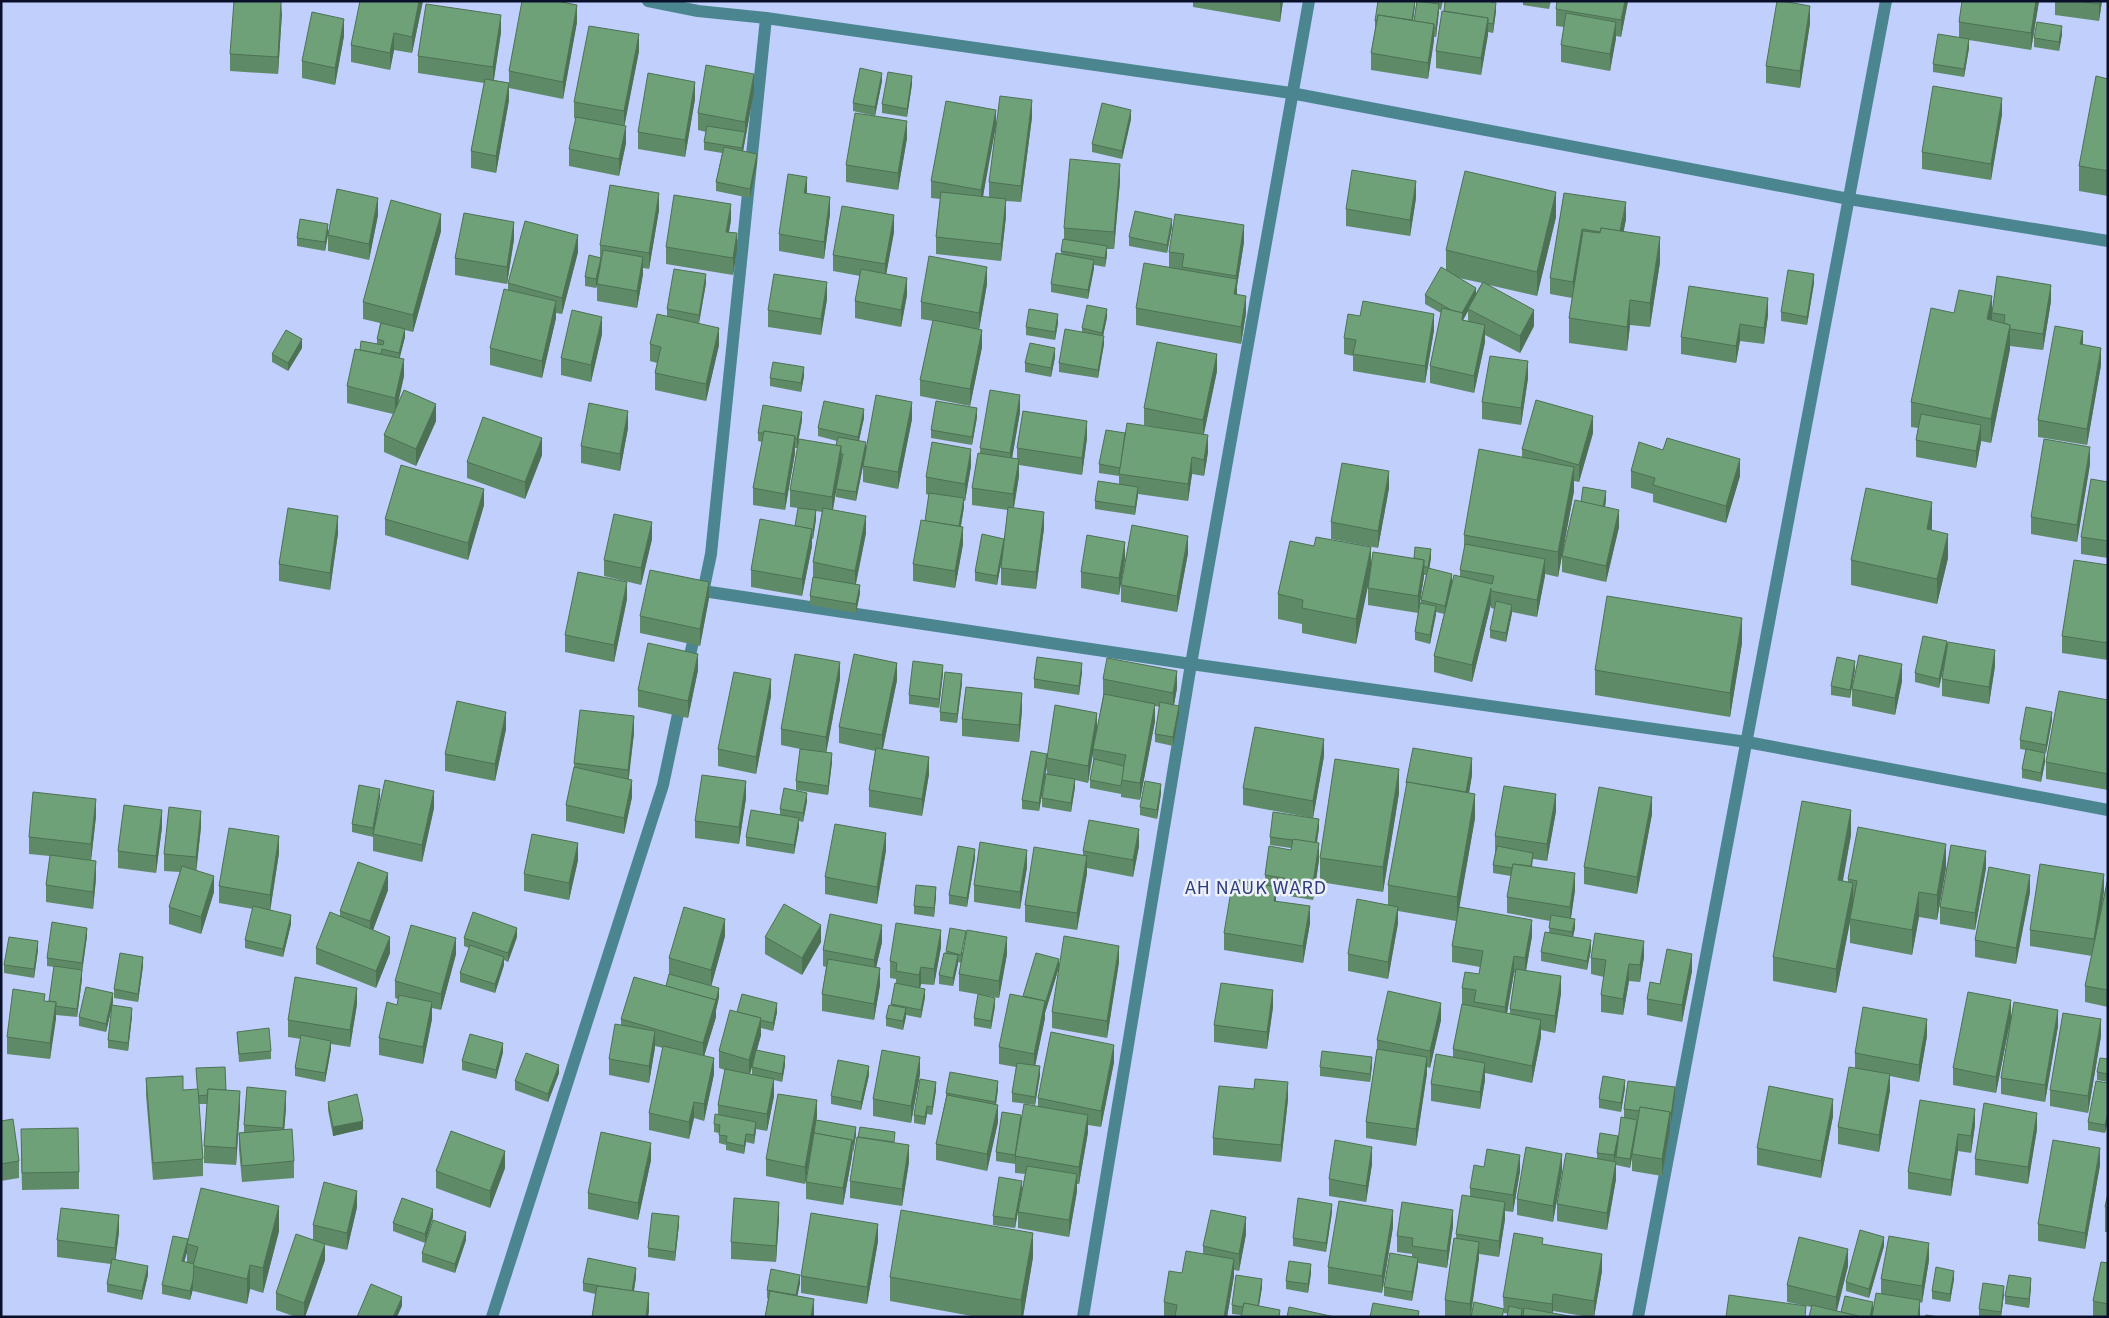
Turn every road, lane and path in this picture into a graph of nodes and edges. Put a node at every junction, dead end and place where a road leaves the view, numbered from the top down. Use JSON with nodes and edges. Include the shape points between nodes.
{"nodes":[{"id":1,"x":648,"y":1,"type":"edge"},
{"id":2,"x":1309,"y":1,"type":"edge"},
{"id":3,"x":1886,"y":1,"type":"edge"},
{"id":4,"x":766,"y":18,"type":"junction"},
{"id":5,"x":1291,"y":93,"type":"junction"},
{"id":6,"x":1849,"y":199,"type":"junction"},
{"id":7,"x":2108,"y":241,"type":"edge"},
{"id":8,"x":703,"y":591,"type":"junction"},
{"id":9,"x":1191,"y":664,"type":"junction"},
{"id":10,"x":1747,"y":742,"type":"junction"},
{"id":11,"x":2108,"y":810,"type":"edge"},
{"id":12,"x":492,"y":1317,"type":"edge"},
{"id":13,"x":1083,"y":1317,"type":"edge"},
{"id":14,"x":1638,"y":1317,"type":"edge"}],
"edges":[{"from":1,"to":4,"type":"street","via":[[698,11]]},
{"from":2,"to":5,"type":"street"},
{"from":3,"to":6,"type":"street"},
{"from":4,"to":5,"type":"street"},
{"from":4,"to":8,"type":"street","via":[[711,554]]},
{"from":5,"to":6,"type":"street"},
{"from":5,"to":9,"type":"street"},
{"from":6,"to":7,"type":"street"},
{"from":6,"to":10,"type":"street"},
{"from":8,"to":9,"type":"street"},
{"from":8,"to":12,"type":"street","via":[[663,785]]},
{"from":9,"to":10,"type":"street"},
{"from":9,"to":13,"type":"street"},
{"from":10,"to":11,"type":"street"},
{"from":10,"to":14,"type":"street"}]}
